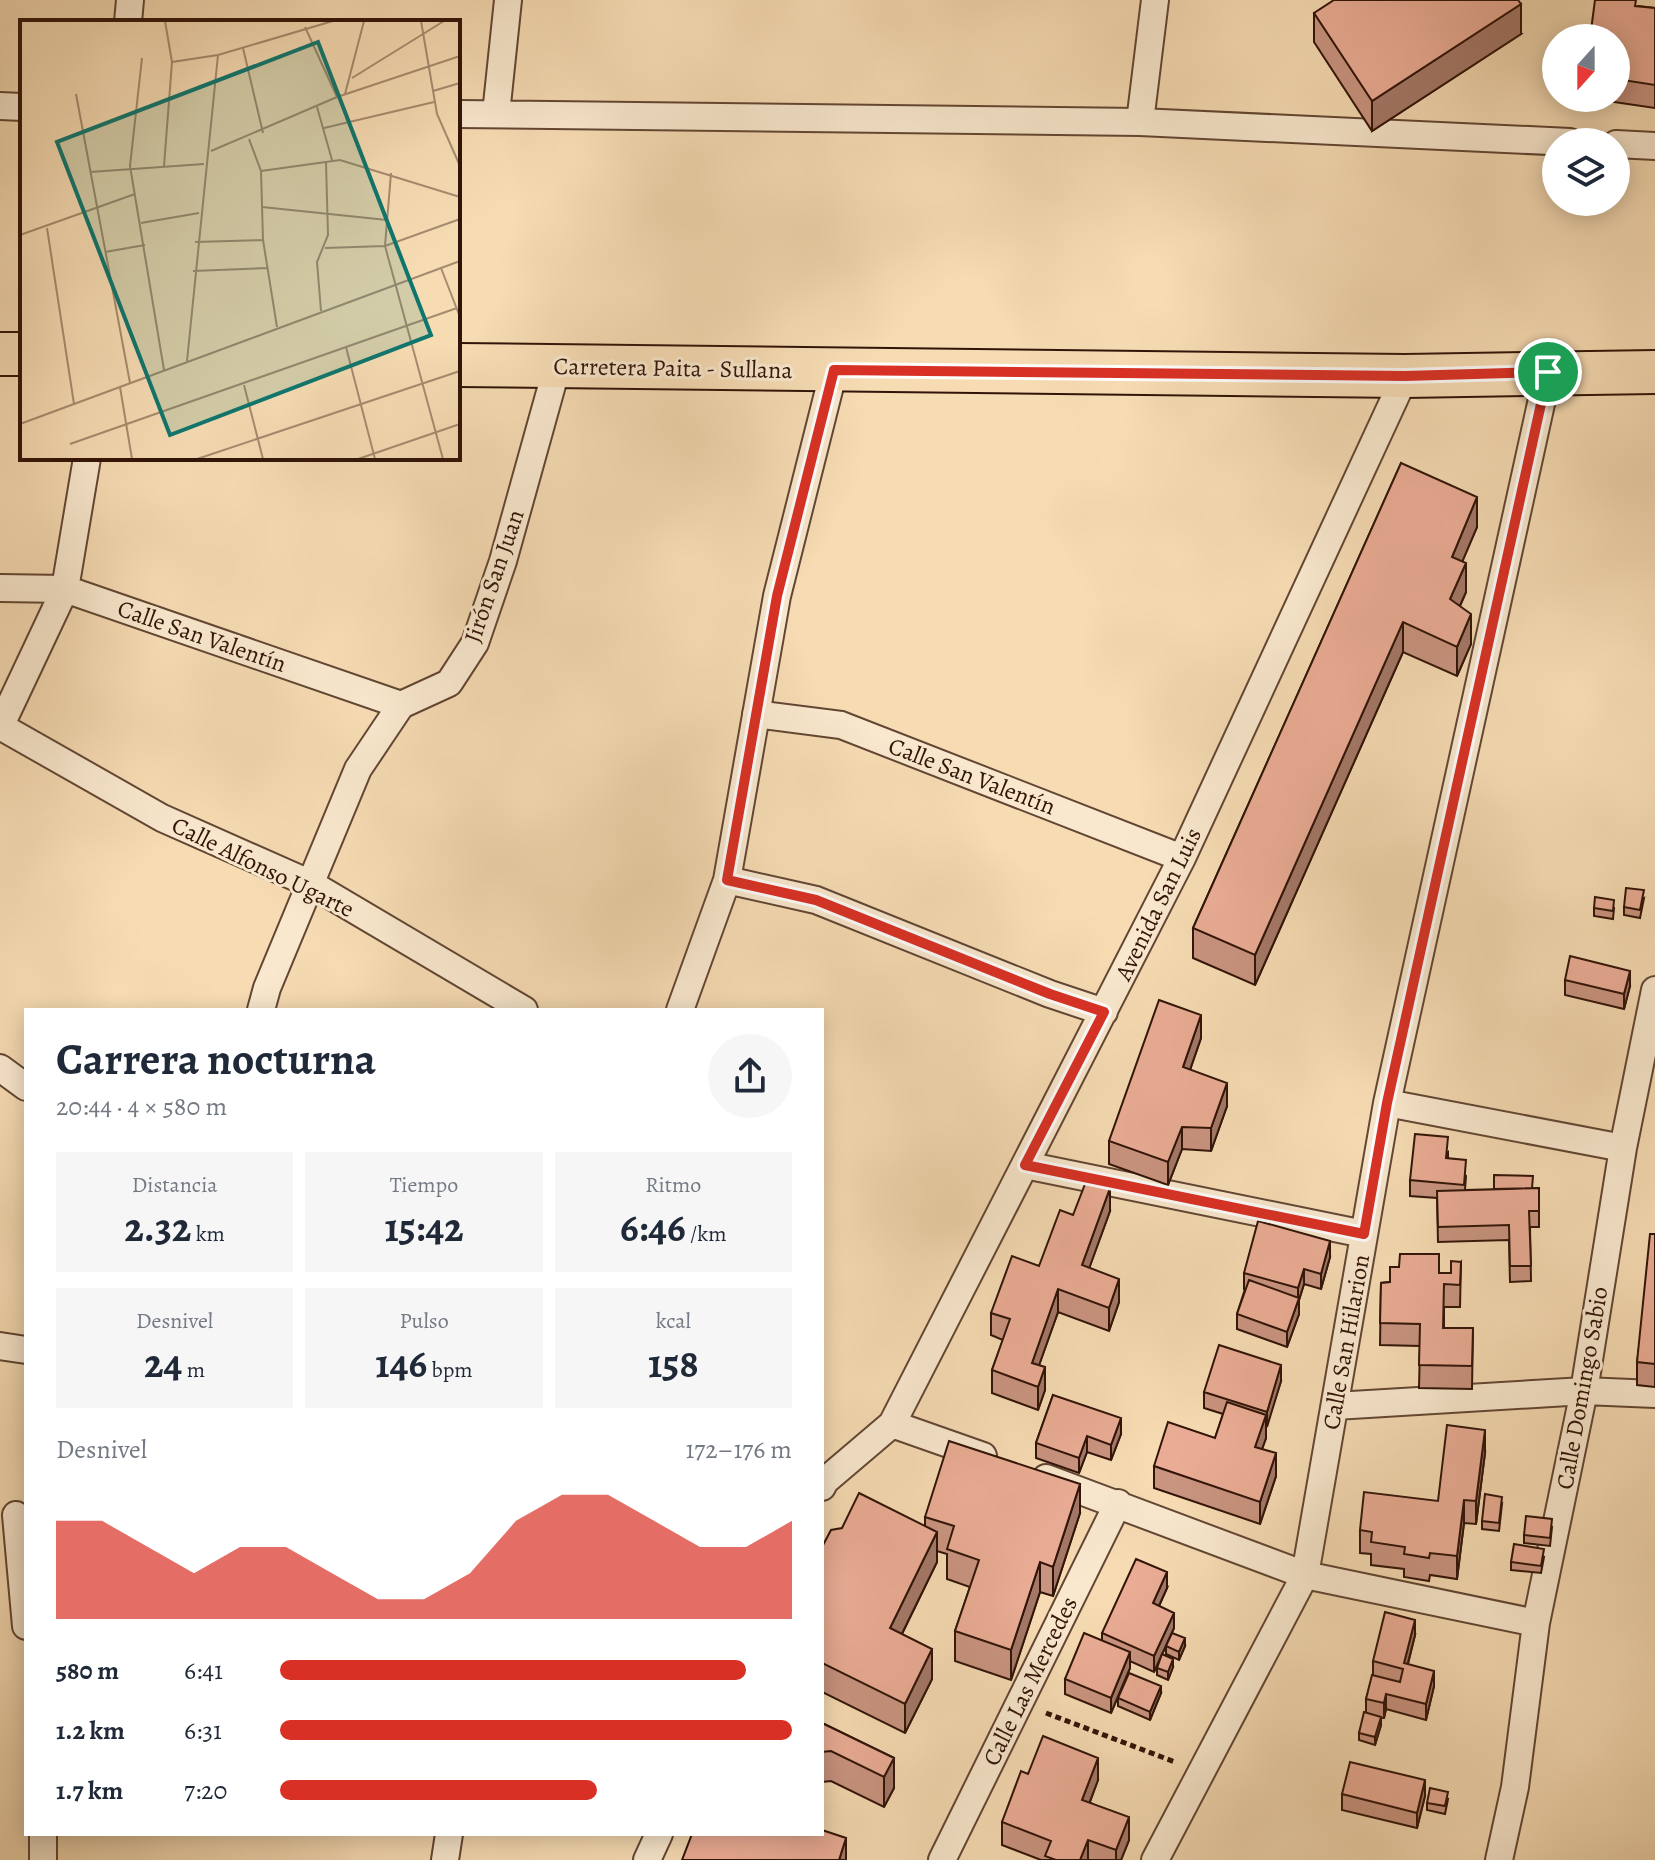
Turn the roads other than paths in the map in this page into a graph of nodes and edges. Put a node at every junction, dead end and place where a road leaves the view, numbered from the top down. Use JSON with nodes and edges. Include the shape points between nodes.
{"nodes":[{"id":1,"x":130,"y":0,"type":"edge"},
{"id":2,"x":508,"y":0,"type":"edge"},
{"id":3,"x":1155,"y":0,"type":"edge"},
{"id":4,"x":128,"y":20,"type":"edge"},
{"id":5,"x":0,"y":106,"type":"edge"},
{"id":6,"x":20,"y":107,"type":"edge"},
{"id":7,"x":460,"y":114,"type":"edge"},
{"id":8,"x":496,"y":114,"type":"junction"},
{"id":9,"x":1140,"y":122,"type":"junction"},
{"id":10,"x":1542,"y":141,"type":"edge"},
{"id":11,"x":1630,"y":145,"type":"edge"},
{"id":12,"x":1655,"y":146,"type":"edge"},
{"id":13,"x":460,"y":365,"type":"edge"},
{"id":14,"x":557,"y":367,"type":"junction"},
{"id":15,"x":834,"y":370,"type":"junction"},
{"id":16,"x":1548,"y":372,"type":"junction"},
{"id":17,"x":1655,"y":372,"type":"edge"},
{"id":18,"x":1405,"y":376,"type":"junction"},
{"id":19,"x":87,"y":460,"type":"edge"},
{"id":20,"x":0,"y":588,"type":"edge"},
{"id":21,"x":65,"y":589,"type":"junction"},
{"id":22,"x":401,"y":705,"type":"junction"},
{"id":23,"x":756,"y":714,"type":"junction"},
{"id":24,"x":0,"y":726,"type":"edge"},
{"id":25,"x":1182,"y":858,"type":"junction"},
{"id":26,"x":727,"y":880,"type":"junction"},
{"id":27,"x":311,"y":884,"type":"junction"},
{"id":28,"x":1655,"y":990,"type":"edge"},
{"id":29,"x":262,"y":1008,"type":"edge"},
{"id":30,"x":521,"y":1008,"type":"edge"},
{"id":31,"x":681,"y":1008,"type":"edge"},
{"id":32,"x":1104,"y":1012,"type":"junction"},
{"id":33,"x":0,"y":1068,"type":"edge"},
{"id":34,"x":24,"y":1086,"type":"edge"},
{"id":35,"x":1387,"y":1103,"type":"junction"},
{"id":36,"x":1623,"y":1148,"type":"junction"},
{"id":37,"x":1025,"y":1165,"type":"junction"},
{"id":38,"x":1364,"y":1234,"type":"junction"},
{"id":39,"x":0,"y":1346,"type":"edge"},
{"id":40,"x":24,"y":1350,"type":"edge"},
{"id":41,"x":1584,"y":1391,"type":"junction"},
{"id":42,"x":1655,"y":1394,"type":"edge"},
{"id":43,"x":1335,"y":1406,"type":"junction"},
{"id":44,"x":892,"y":1424,"type":"junction"},
{"id":45,"x":824,"y":1482,"type":"edge"},
{"id":46,"x":1118,"y":1503,"type":"junction"},
{"id":47,"x":14,"y":1514,"type":"edge"},
{"id":48,"x":1305,"y":1575,"type":"junction"},
{"id":49,"x":24,"y":1607,"type":"edge"},
{"id":50,"x":1536,"y":1623,"type":"junction"},
{"id":51,"x":43,"y":1836,"type":"edge"},
{"id":52,"x":449,"y":1836,"type":"edge"},
{"id":53,"x":658,"y":1836,"type":"edge"},
{"id":54,"x":43,"y":1860,"type":"edge"},
{"id":55,"x":445,"y":1860,"type":"edge"},
{"id":56,"x":647,"y":1860,"type":"edge"},
{"id":57,"x":942,"y":1860,"type":"edge"},
{"id":58,"x":1155,"y":1860,"type":"edge"},
{"id":59,"x":1499,"y":1860,"type":"edge"}],
"edges":[{"from":1,"to":4,"type":"street"},
{"from":2,"to":8,"type":"street"},
{"from":3,"to":9,"type":"street"},
{"from":5,"to":6,"type":"street"},
{"from":7,"to":8,"type":"street"},
{"from":8,"to":9,"type":"street"},
{"from":9,"to":10,"type":"street"},
{"from":11,"to":12,"type":"street"},
{"from":13,"to":14,"type":"main road","name":"Carretera Paita - Sullana"},
{"from":14,"to":15,"type":"main road","name":"Carretera Paita - Sullana"},
{"from":14,"to":22,"type":"street","name":"Jirón San Juan","via":[[475,643],[449,683]]},
{"from":15,"to":18,"type":"main road","name":"Carretera Paita - Sullana"},
{"from":15,"to":23,"type":"street","via":[[777,596]]},
{"from":16,"to":17,"type":"main road","name":"Carretera Paita - Sullana"},
{"from":16,"to":18,"type":"main road","name":"Carretera Paita - Sullana"},
{"from":16,"to":35,"type":"street","name":"Calle San Hilarion"},
{"from":18,"to":25,"type":"street","name":"Avenida San Luis"},
{"from":19,"to":21,"type":"street"},
{"from":20,"to":21,"type":"street","name":"Calle San Valentín"},
{"from":21,"to":22,"type":"street","name":"Calle San Valentín"},
{"from":21,"to":24,"type":"street"},
{"from":22,"to":27,"type":"street","via":[[358,769]]},
{"from":23,"to":25,"type":"street","name":"Calle San Valentín","via":[[841,725]]},
{"from":23,"to":26,"type":"street"},
{"from":24,"to":27,"type":"street","name":"Calle Alfonso Ugarte","via":[[162,818]]},
{"from":25,"to":32,"type":"street","name":"Avenida San Luis"},
{"from":26,"to":31,"type":"street"},
{"from":26,"to":32,"type":"street","via":[[816,900]]},
{"from":27,"to":29,"type":"street"},
{"from":27,"to":30,"type":"street","name":"Calle Alfonso Ugarte"},
{"from":28,"to":36,"type":"street","name":"Calle Domingo Sabio"},
{"from":32,"to":37,"type":"street","name":"Avenida San Luis"},
{"from":33,"to":34,"type":"street"},
{"from":35,"to":36,"type":"street"},
{"from":35,"to":38,"type":"street","name":"Calle San Hilarion"},
{"from":36,"to":41,"type":"street","name":"Calle Domingo Sabio"},
{"from":37,"to":38,"type":"street"},
{"from":37,"to":44,"type":"street","name":"Avenida San Luis"},
{"from":38,"to":43,"type":"street","name":"Calle San Hilarion"},
{"from":39,"to":40,"type":"street"},
{"from":41,"to":42,"type":"street"},
{"from":41,"to":43,"type":"street"},
{"from":41,"to":50,"type":"street","name":"Calle Domingo Sabio"},
{"from":43,"to":48,"type":"street","name":"Calle San Hilarion"},
{"from":44,"to":45,"type":"street","name":"Avenida San Luis"},
{"from":44,"to":46,"type":"street"},
{"from":46,"to":48,"type":"street"},
{"from":46,"to":57,"type":"street","name":"Calle Las Mercedes"},
{"from":47,"to":49,"type":"street"},
{"from":48,"to":50,"type":"street"},
{"from":48,"to":58,"type":"street","name":"Calle San Hilarion"},
{"from":50,"to":59,"type":"street","name":"Calle Domingo Sabio","via":[[1515,1787]]},
{"from":51,"to":54,"type":"street"},
{"from":52,"to":55,"type":"street"},
{"from":53,"to":56,"type":"street"}]}
